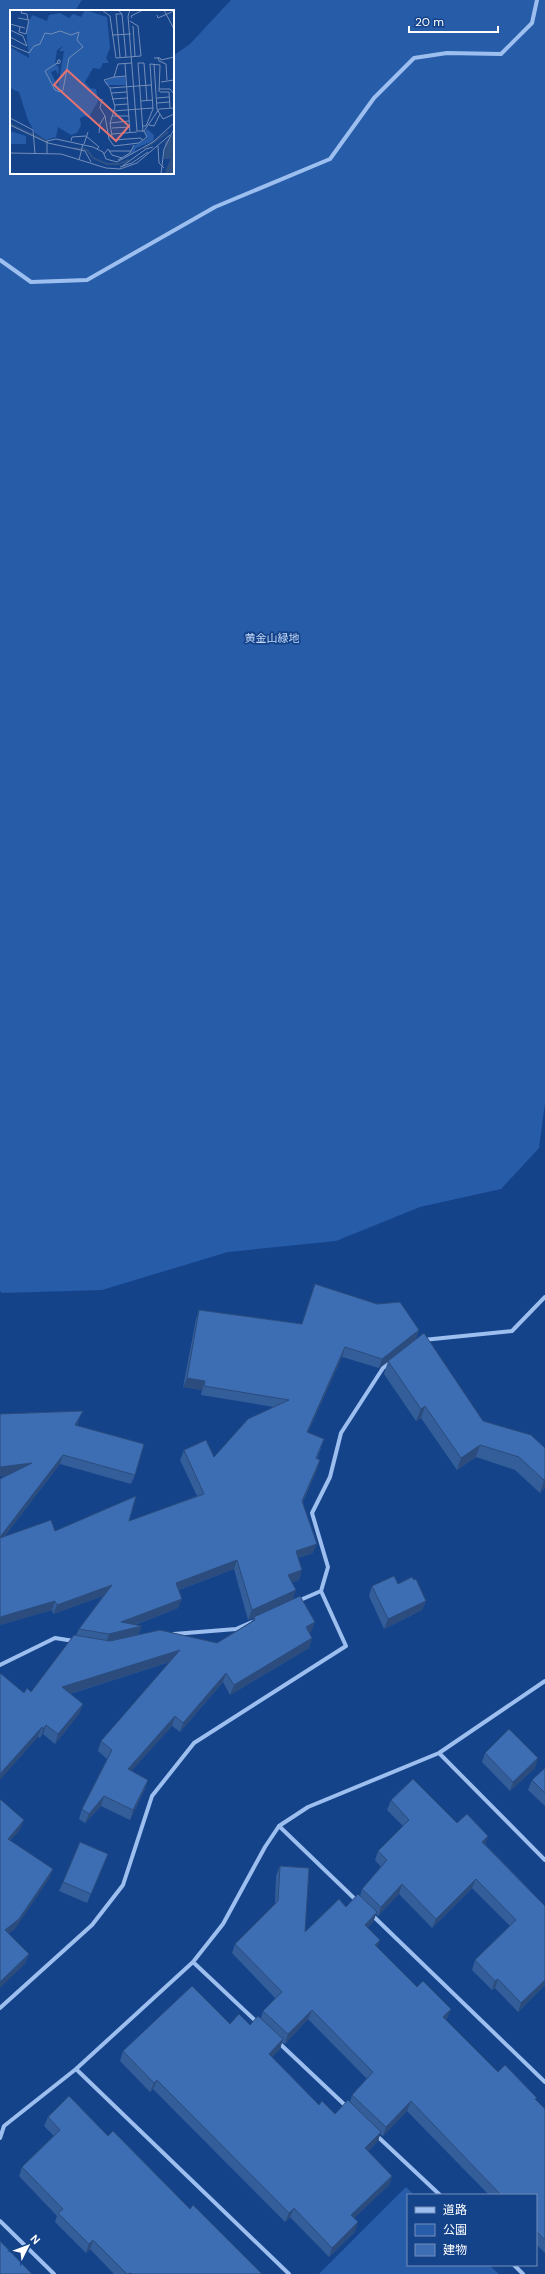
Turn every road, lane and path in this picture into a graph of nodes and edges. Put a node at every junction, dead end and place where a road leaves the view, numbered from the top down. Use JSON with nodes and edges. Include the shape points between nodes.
{"nodes":[{"id":1,"x":537,"y":0,"type":"edge"},
{"id":2,"x":0,"y":260,"type":"edge"},
{"id":3,"x":545,"y":1297,"type":"edge"},
{"id":4,"x":421,"y":1340,"type":"edge"},
{"id":5,"x":396,"y":1359,"type":"edge"},
{"id":6,"x":321,"y":1591,"type":"junction"},
{"id":7,"x":293,"y":1604,"type":"edge"},
{"id":8,"x":257,"y":1620,"type":"edge"},
{"id":9,"x":169,"y":1635,"type":"edge"},
{"id":10,"x":77,"y":1642,"type":"edge"},
{"id":11,"x":0,"y":1665,"type":"edge"},
{"id":12,"x":545,"y":1681,"type":"edge"},
{"id":13,"x":438,"y":1754,"type":"junction"},
{"id":14,"x":279,"y":1826,"type":"junction"},
{"id":15,"x":545,"y":1860,"type":"edge"},
{"id":16,"x":358,"y":1902,"type":"edge"},
{"id":17,"x":370,"y":1913,"type":"edge"},
{"id":18,"x":193,"y":1962,"type":"junction"},
{"id":19,"x":0,"y":2008,"type":"edge"},
{"id":20,"x":262,"y":2027,"type":"edge"},
{"id":21,"x":274,"y":2038,"type":"edge"},
{"id":22,"x":76,"y":2069,"type":"junction"},
{"id":23,"x":545,"y":2082,"type":"edge"},
{"id":24,"x":354,"y":2114,"type":"edge"},
{"id":25,"x":371,"y":2130,"type":"edge"},
{"id":26,"x":0,"y":2138,"type":"edge"},
{"id":27,"x":439,"y":2194,"type":"edge"},
{"id":28,"x":0,"y":2221,"type":"edge"},
{"id":29,"x":515,"y":2266,"type":"edge"},
{"id":30,"x":54,"y":2274,"type":"edge"},
{"id":31,"x":289,"y":2274,"type":"edge"},
{"id":32,"x":523,"y":2274,"type":"edge"}],
"edges":[{"from":1,"to":2,"type":"street","via":[[532,23],[501,54],[447,53],[414,58],[374,98],[330,159],[215,207],[86,280],[31,282]]},
{"from":3,"to":4,"type":"street","via":[[512,1332]]},
{"from":5,"to":6,"type":"street","via":[[383,1368],[341,1433],[330,1477],[312,1513],[328,1567]]},
{"from":6,"to":7,"type":"street"},
{"from":6,"to":19,"type":"street","via":[[346,1646],[194,1743],[152,1796],[123,1885],[92,1925]]},
{"from":8,"to":9,"type":"street","via":[[236,1629]]},
{"from":10,"to":11,"type":"street","via":[[55,1638]]},
{"from":12,"to":13,"type":"street"},
{"from":13,"to":14,"type":"street","via":[[308,1807]]},
{"from":13,"to":15,"type":"street"},
{"from":14,"to":16,"type":"street"},
{"from":14,"to":18,"type":"street","via":[[223,1924]]},
{"from":17,"to":23,"type":"street"},
{"from":18,"to":20,"type":"street"},
{"from":18,"to":22,"type":"street"},
{"from":21,"to":24,"type":"street"},
{"from":22,"to":26,"type":"street","via":[[4,2126]]},
{"from":22,"to":31,"type":"street"},
{"from":25,"to":27,"type":"street"},
{"from":28,"to":30,"type":"street"},
{"from":29,"to":32,"type":"street"}]}
